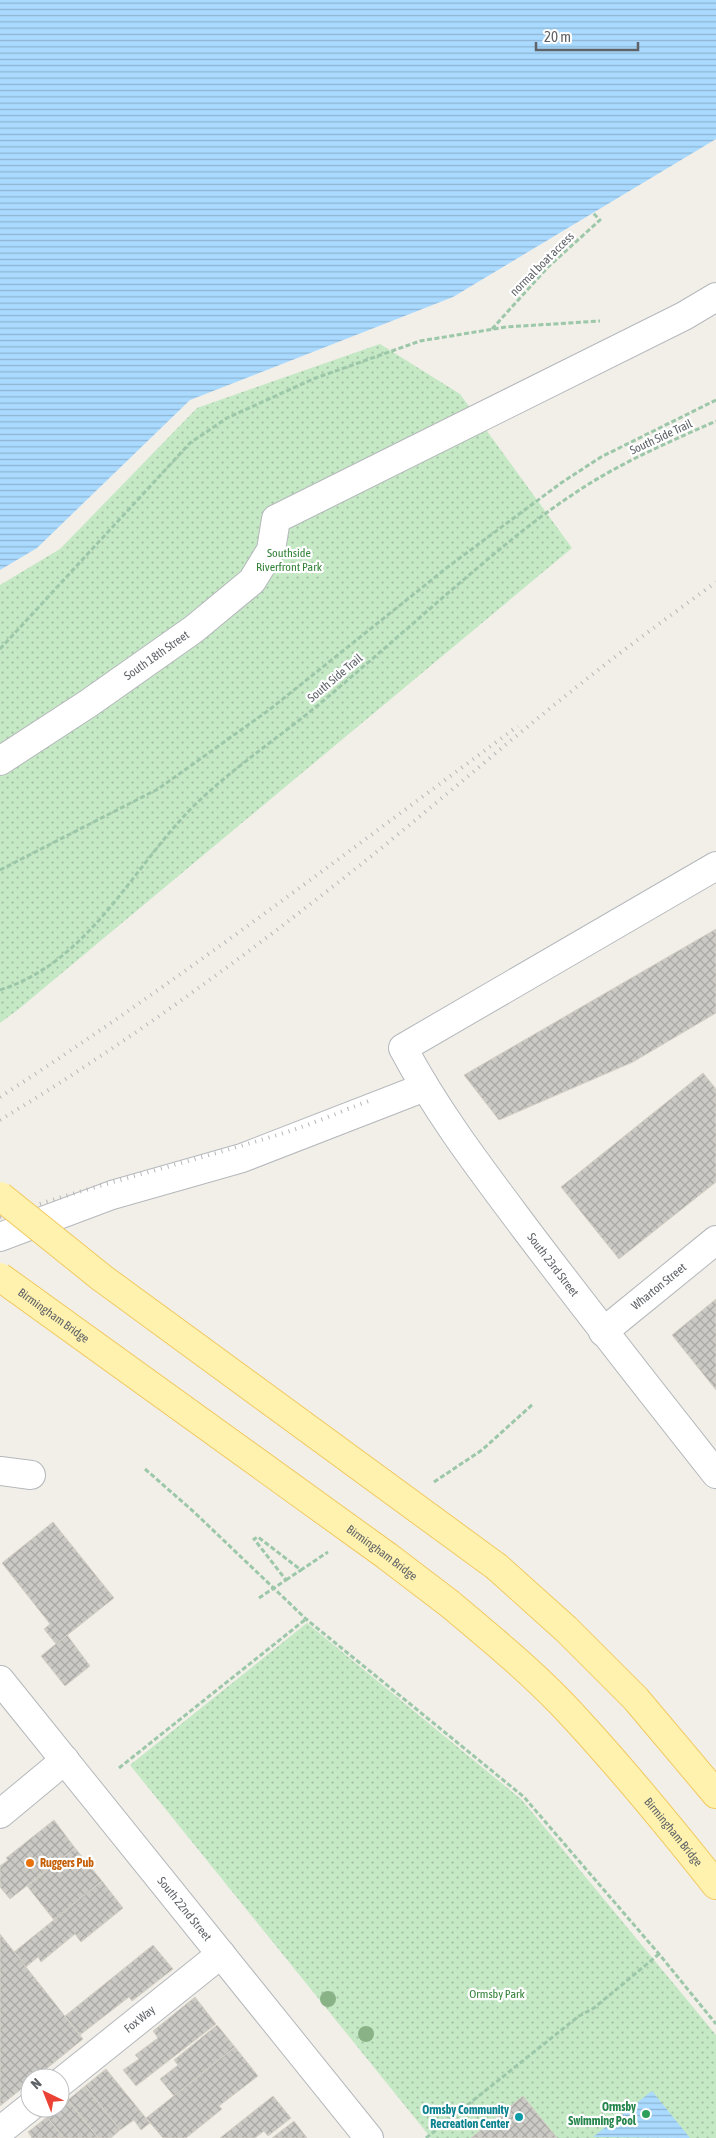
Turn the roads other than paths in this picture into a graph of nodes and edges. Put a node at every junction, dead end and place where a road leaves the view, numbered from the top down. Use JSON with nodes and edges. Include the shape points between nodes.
{"nodes":[{"id":1,"x":716,"y":297,"type":"edge"},
{"id":2,"x":0,"y":761,"type":"edge"},
{"id":3,"x":716,"y":866,"type":"edge"},
{"id":4,"x":425,"y":1087,"type":"junction"},
{"id":5,"x":0,"y":1196,"type":"edge"},
{"id":6,"x":0,"y":1238,"type":"edge"},
{"id":7,"x":716,"y":1240,"type":"edge"},
{"id":8,"x":0,"y":1277,"type":"edge"},
{"id":9,"x":603,"y":1332,"type":"junction"},
{"id":10,"x":0,"y":1471,"type":"edge"},
{"id":11,"x":716,"y":1474,"type":"edge"},
{"id":12,"x":31,"y":1475,"type":"dead end"},
{"id":13,"x":0,"y":1680,"type":"edge"},
{"id":14,"x":65,"y":1760,"type":"junction"},
{"id":15,"x":716,"y":1794,"type":"edge"},
{"id":16,"x":0,"y":1814,"type":"edge"},
{"id":17,"x":716,"y":1884,"type":"edge"},
{"id":18,"x":221,"y":1954,"type":"junction"},
{"id":19,"x":70,"y":2075,"type":"edge"},
{"id":20,"x":20,"y":2115,"type":"edge"},
{"id":21,"x":0,"y":2131,"type":"edge"},
{"id":22,"x":369,"y":2138,"type":"edge"}],
"edges":[{"from":1,"to":2,"type":"street","name":"South 18th Street","via":[[675,321],[276,519],[271,550],[252,582],[194,629]]},
{"from":3,"to":4,"type":"street","name":"South 23rd Street","via":[[403,1048]]},
{"from":4,"to":6,"type":"street","via":[[242,1158],[112,1195]]},
{"from":4,"to":9,"type":"street","name":"South 23rd Street","via":[[459,1140]]},
{"from":5,"to":15,"type":"main road","bridge":true,"via":[[102,1278],[497,1567],[566,1629],[636,1699]]},
{"from":7,"to":9,"type":"street","name":"Wharton Street"},
{"from":8,"to":17,"type":"main road","name":"Birmingham Bridge","bridge":true,"via":[[387,1556],[503,1648],[559,1701],[652,1805]]},
{"from":9,"to":11,"type":"street","name":"South 23rd Street"},
{"from":10,"to":12,"type":"street"},
{"from":13,"to":14,"type":"street","name":"South 22nd Street"},
{"from":14,"to":16,"type":"street"},
{"from":14,"to":18,"type":"street","name":"South 22nd Street"},
{"from":18,"to":19,"type":"street","name":"Fox Way"},
{"from":18,"to":22,"type":"street","name":"South 22nd Street"},
{"from":20,"to":21,"type":"street"}]}
